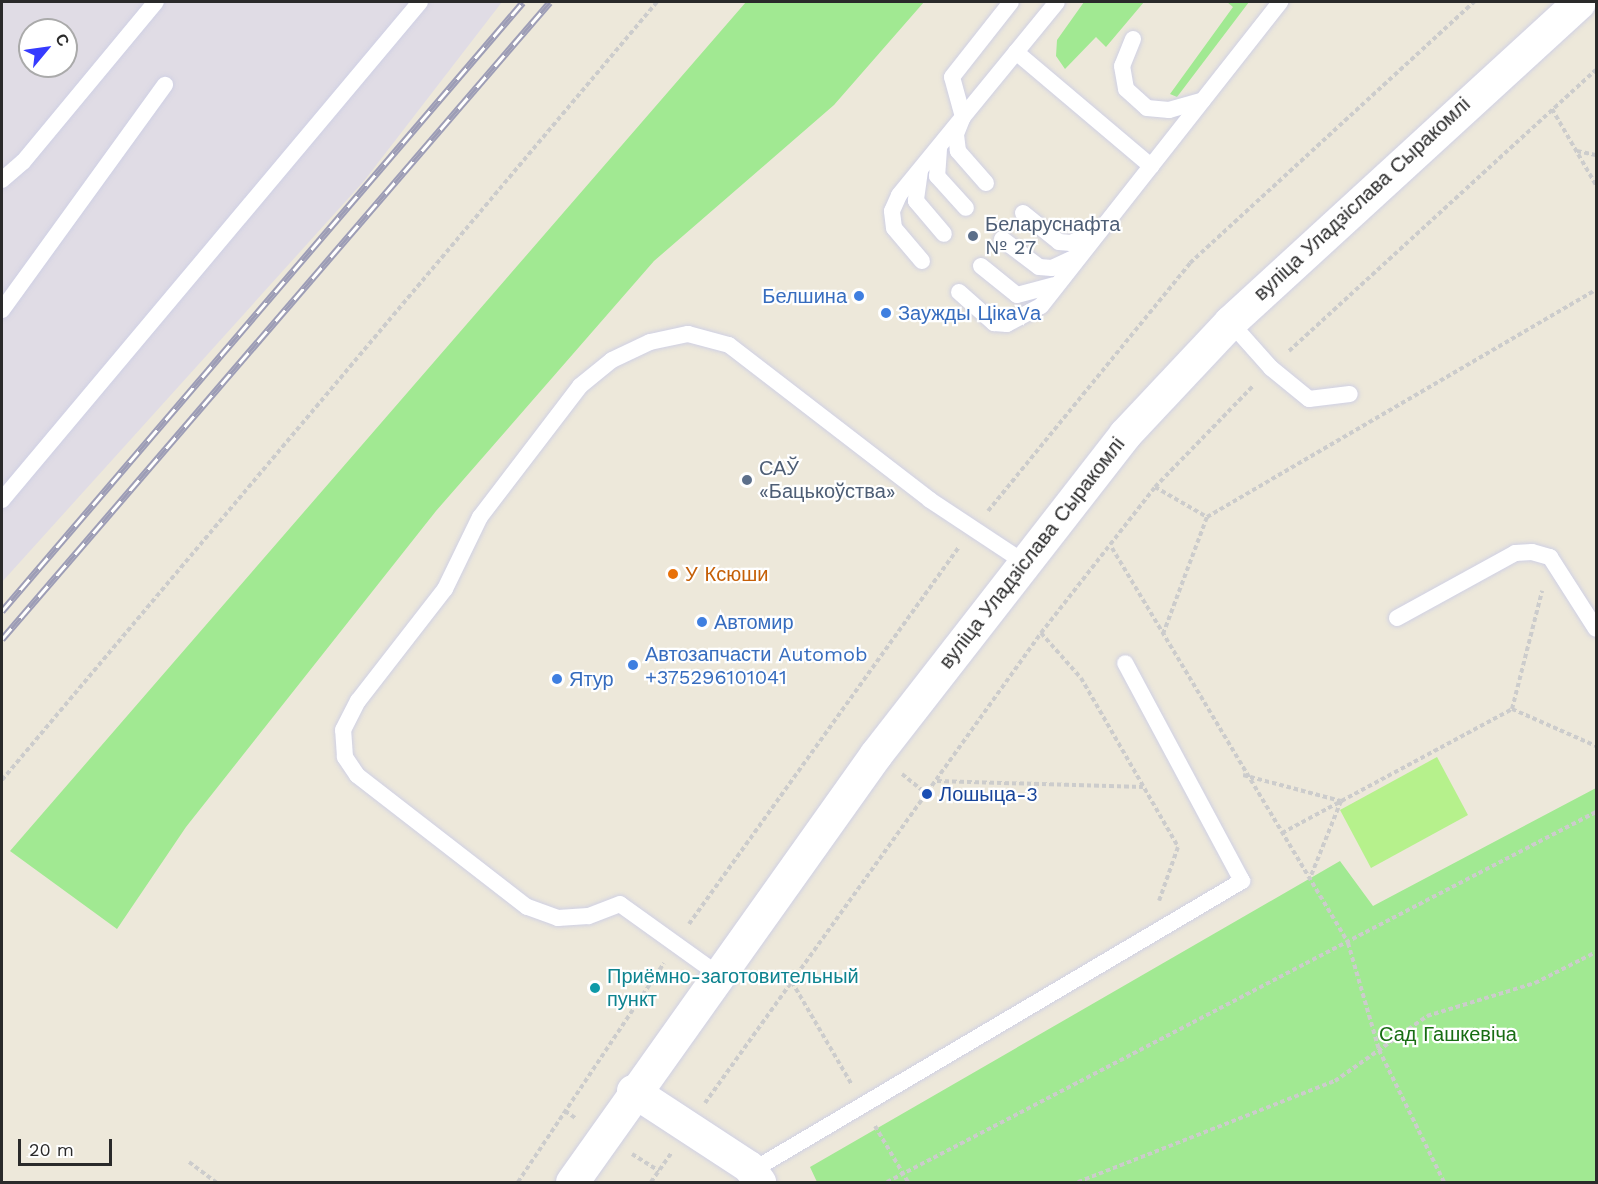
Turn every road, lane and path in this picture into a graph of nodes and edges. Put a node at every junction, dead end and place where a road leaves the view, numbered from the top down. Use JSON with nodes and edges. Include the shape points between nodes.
{"nodes":[{"id":1,"x":156,"y":2,"type":"edge"},
{"id":2,"x":420,"y":2,"type":"edge"},
{"id":3,"x":657,"y":2,"type":"edge"},
{"id":4,"x":1011,"y":2,"type":"edge"},
{"id":5,"x":1057,"y":2,"type":"edge"},
{"id":6,"x":1280,"y":2,"type":"edge"},
{"id":7,"x":1474,"y":2,"type":"edge"},
{"id":8,"x":1579,"y":2,"type":"edge"},
{"id":9,"x":1590,"y":2,"type":"edge"},
{"id":10,"x":1596,"y":11,"type":"edge"},
{"id":11,"x":1133,"y":39,"type":"dead end"},
{"id":12,"x":1016,"y":52,"type":"junction"},
{"id":13,"x":1596,"y":70,"type":"edge"},
{"id":14,"x":165,"y":85,"type":"dead end"},
{"id":15,"x":1203,"y":100,"type":"junction"},
{"id":16,"x":1552,"y":109,"type":"junction"},
{"id":17,"x":963,"y":117,"type":"junction"},
{"id":18,"x":942,"y":142,"type":"junction"},
{"id":19,"x":1577,"y":151,"type":"junction"},
{"id":20,"x":1596,"y":155,"type":"edge"},
{"id":21,"x":1151,"y":166,"type":"junction"},
{"id":22,"x":921,"y":167,"type":"junction"},
{"id":23,"x":2,"y":180,"type":"edge"},
{"id":24,"x":986,"y":183,"type":"dead end"},
{"id":25,"x":1596,"y":185,"type":"edge"},
{"id":26,"x":966,"y":208,"type":"dead end"},
{"id":27,"x":1023,"y":213,"type":"dead end"},
{"id":28,"x":1105,"y":225,"type":"junction"},
{"id":29,"x":944,"y":234,"type":"dead end"},
{"id":30,"x":1002,"y":239,"type":"dead end"},
{"id":31,"x":1085,"y":250,"type":"junction"},
{"id":32,"x":922,"y":261,"type":"dead end"},
{"id":33,"x":981,"y":266,"type":"dead end"},
{"id":34,"x":1063,"y":278,"type":"junction"},
{"id":35,"x":1596,"y":290,"type":"edge"},
{"id":36,"x":959,"y":292,"type":"dead end"},
{"id":37,"x":2,"y":310,"type":"edge"},
{"id":38,"x":1230,"y":322,"type":"junction"},
{"id":39,"x":1270,"y":368,"type":"junction"},
{"id":40,"x":1350,"y":394,"type":"dead end"},
{"id":41,"x":1155,"y":487,"type":"junction"},
{"id":42,"x":2,"y":500,"type":"edge"},
{"id":43,"x":1207,"y":517,"type":"junction"},
{"id":44,"x":973,"y":529,"type":"junction"},
{"id":45,"x":1112,"y":548,"type":"junction"},
{"id":46,"x":1550,"y":557,"type":"junction"},
{"id":47,"x":1022,"y":561,"type":"junction"},
{"id":48,"x":1397,"y":618,"type":"dead end"},
{"id":49,"x":1596,"y":629,"type":"edge"},
{"id":50,"x":1041,"y":633,"type":"junction"},
{"id":51,"x":1163,"y":634,"type":"junction"},
{"id":52,"x":1125,"y":663,"type":"dead end"},
{"id":53,"x":1512,"y":709,"type":"junction"},
{"id":54,"x":1596,"y":746,"type":"edge"},
{"id":55,"x":1243,"y":775,"type":"junction"},
{"id":56,"x":2,"y":780,"type":"edge"},
{"id":57,"x":937,"y":781,"type":"junction"},
{"id":58,"x":1143,"y":787,"type":"junction"},
{"id":59,"x":1341,"y":801,"type":"junction"},
{"id":60,"x":1596,"y":812,"type":"edge"},
{"id":61,"x":1282,"y":833,"type":"junction"},
{"id":62,"x":1309,"y":879,"type":"junction"},
{"id":63,"x":1145,"y":942,"type":"junction"},
{"id":64,"x":1348,"y":943,"type":"junction"},
{"id":65,"x":675,"y":946,"type":"junction"},
{"id":66,"x":1596,"y":952,"type":"edge"},
{"id":67,"x":716,"y":973,"type":"junction"},
{"id":68,"x":1379,"y":1050,"type":"junction"},
{"id":69,"x":633,"y":1091,"type":"junction"},
{"id":70,"x":688,"y":1130,"type":"junction"},
{"id":71,"x":189,"y":1162,"type":"dead end"},
{"id":72,"x":751,"y":1177,"type":"edge"},
{"id":73,"x":216,"y":1182,"type":"edge"},
{"id":74,"x":518,"y":1182,"type":"edge"},
{"id":75,"x":572,"y":1182,"type":"edge"},
{"id":76,"x":651,"y":1182,"type":"edge"},
{"id":77,"x":887,"y":1182,"type":"edge"},
{"id":78,"x":1078,"y":1182,"type":"edge"},
{"id":79,"x":1444,"y":1182,"type":"edge"}],
"edges":[{"from":1,"to":23,"type":"lane","via":[[23,162]]},
{"from":2,"to":42,"type":"lane"},
{"from":3,"to":56,"type":"path"},
{"from":4,"to":17,"type":"lane","via":[[952,77]]},
{"from":5,"to":12,"type":"lane"},
{"from":6,"to":15,"type":"lane"},
{"from":7,"to":44,"type":"path","via":[[1190,262]]},
{"from":8,"to":38,"type":"street","name":"вуліца Уладзіслава Сыракомлі"},
{"from":9,"to":10,"type":"street"},
{"from":11,"to":15,"type":"lane","via":[[1122,66],[1126,89],[1147,108],[1169,110]]},
{"from":12,"to":17,"type":"lane"},
{"from":12,"to":21,"type":"lane"},
{"from":13,"to":16,"type":"path"},
{"from":14,"to":37,"type":"lane"},
{"from":15,"to":21,"type":"lane"},
{"from":16,"to":19,"type":"path"},
{"from":16,"to":39,"type":"path"},
{"from":17,"to":18,"type":"lane"},
{"from":17,"to":24,"type":"lane","via":[[956,134],[958,151]]},
{"from":18,"to":22,"type":"lane"},
{"from":18,"to":26,"type":"lane","via":[[934,158],[937,176]]},
{"from":19,"to":20,"type":"path"},
{"from":19,"to":25,"type":"path"},
{"from":21,"to":28,"type":"lane"},
{"from":22,"to":29,"type":"lane","via":[[915,184],[916,201]]},
{"from":22,"to":32,"type":"lane","via":[[892,211],[899,240]]},
{"from":27,"to":28,"type":"lane","via":[[1059,242],[1071,243]]},
{"from":28,"to":31,"type":"lane"},
{"from":30,"to":31,"type":"lane","via":[[1039,267],[1052,268]]},
{"from":31,"to":34,"type":"lane"},
{"from":33,"to":34,"type":"lane","via":[[1017,295],[1030,296]]},
{"from":34,"to":36,"type":"lane","via":[[1041,306],[1007,324],[994,323]]},
{"from":35,"to":43,"type":"path"},
{"from":38,"to":39,"type":"lane"},
{"from":38,"to":47,"type":"street","name":"вуліца Уладзіслава Сыракомлі","via":[[1125,434]]},
{"from":39,"to":40,"type":"lane","via":[[1309,399]]},
{"from":39,"to":41,"type":"path"},
{"from":41,"to":43,"type":"path"},
{"from":41,"to":45,"type":"path"},
{"from":43,"to":51,"type":"path"},
{"from":44,"to":47,"type":"lane"},
{"from":44,"to":65,"type":"path","via":[[717,878]]},
{"from":44,"to":65,"type":"lane","via":[[729,345],[688,334],[650,342],[612,360],[580,386],[480,517],[445,589],[358,701],[343,730],[344,748],[357,775],[527,907],[558,918],[588,916],[620,904]]},
{"from":45,"to":50,"type":"path"},
{"from":45,"to":51,"type":"path"},
{"from":46,"to":48,"type":"lane","via":[[1515,553]]},
{"from":46,"to":49,"type":"lane"},
{"from":46,"to":53,"type":"path"},
{"from":47,"to":67,"type":"street","name":"вуліца Уладзіслава Сыракомлі"},
{"from":50,"to":57,"type":"path"},
{"from":50,"to":58,"type":"path","via":[[1081,678]]},
{"from":51,"to":55,"type":"path"},
{"from":52,"to":63,"type":"lane","via":[[1242,881]]},
{"from":53,"to":54,"type":"path"},
{"from":53,"to":59,"type":"path"},
{"from":55,"to":59,"type":"path"},
{"from":55,"to":61,"type":"path"},
{"from":57,"to":58,"type":"path"},
{"from":57,"to":70,"type":"path","via":[[741,1045]]},
{"from":58,"to":63,"type":"path","via":[[1178,847]]},
{"from":59,"to":61,"type":"path"},
{"from":59,"to":62,"type":"path"},
{"from":60,"to":64,"type":"path"},
{"from":61,"to":62,"type":"path"},
{"from":62,"to":64,"type":"path"},
{"from":63,"to":72,"type":"lane"},
{"from":64,"to":68,"type":"path"},
{"from":64,"to":77,"type":"path"},
{"from":65,"to":67,"type":"lane"},
{"from":65,"to":74,"type":"path"},
{"from":66,"to":68,"type":"path","via":[[1535,982],[1427,1016]]},
{"from":67,"to":69,"type":"street","name":"вуліца Уладзіслава Сыракомлі"},
{"from":68,"to":78,"type":"path","via":[[1335,1081]]},
{"from":68,"to":79,"type":"path"},
{"from":69,"to":70,"type":"street"},
{"from":69,"to":75,"type":"street","name":"вуліца Уладзіслава Сыракомлі"},
{"from":70,"to":72,"type":"street"},
{"from":70,"to":76,"type":"path"},
{"from":71,"to":73,"type":"path"}]}
